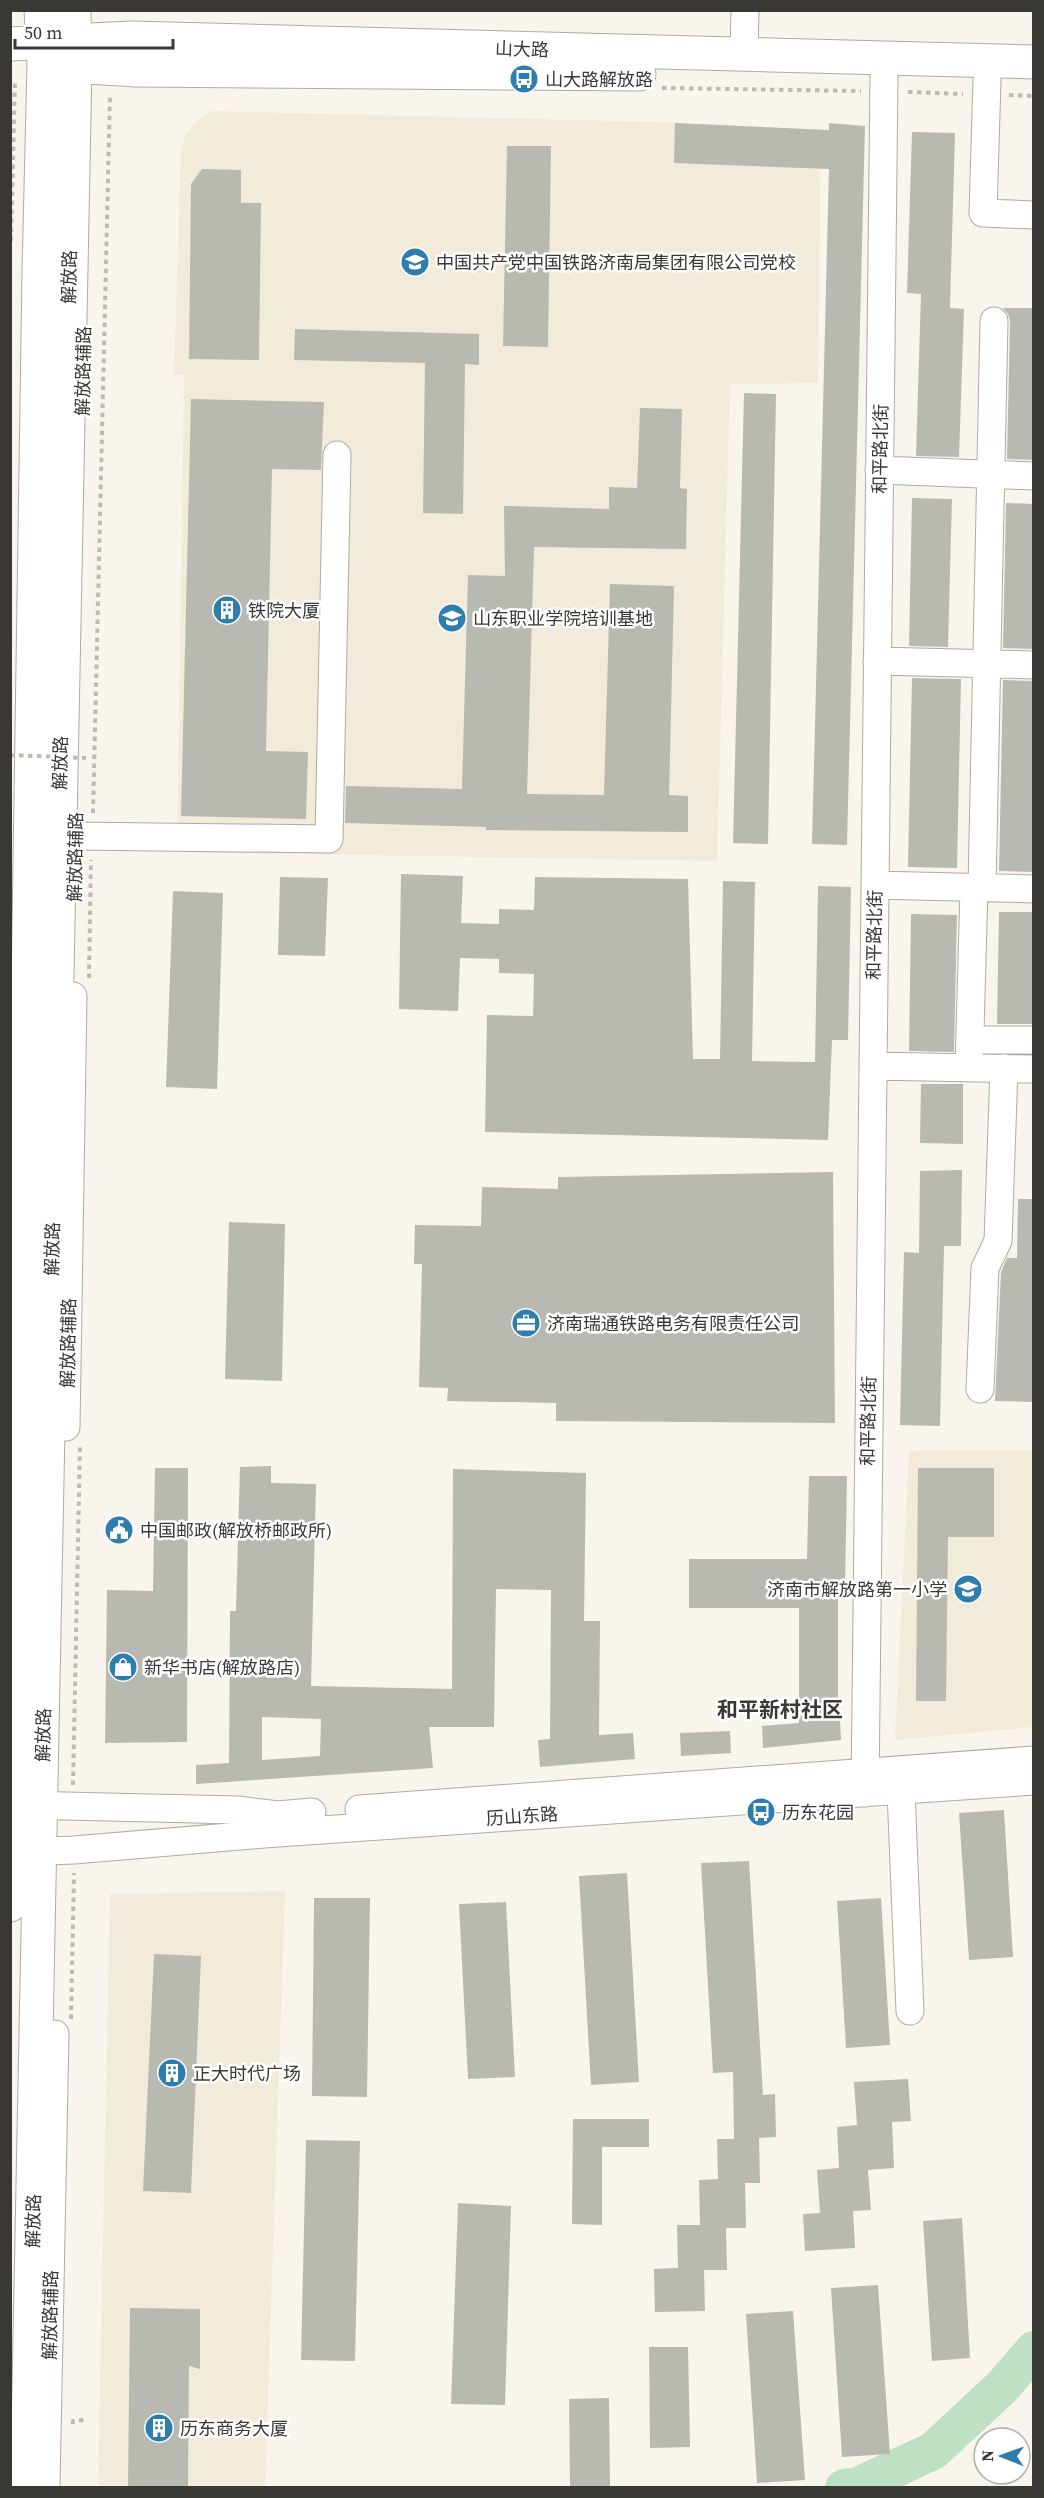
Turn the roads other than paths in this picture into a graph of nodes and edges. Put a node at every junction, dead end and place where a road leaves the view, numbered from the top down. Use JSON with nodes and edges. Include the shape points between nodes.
{"nodes":[{"id":1,"x":41,"y":10,"type":"edge"},
{"id":2,"x":745,"y":10,"type":"edge"},
{"id":3,"x":43,"y":50,"type":"edge"},
{"id":4,"x":744,"y":54,"type":"junction"},
{"id":5,"x":1034,"y":62,"type":"edge"},
{"id":6,"x":884,"y":76,"type":"junction"},
{"id":7,"x":987,"y":80,"type":"junction"},
{"id":8,"x":1034,"y":81,"type":"edge"},
{"id":9,"x":1034,"y":215,"type":"edge"},
{"id":10,"x":54,"y":281,"type":"junction"},
{"id":11,"x":994,"y":321,"type":"dead end"},
{"id":12,"x":338,"y":455,"type":"dead end"},
{"id":13,"x":879,"y":470,"type":"junction"},
{"id":14,"x":991,"y":475,"type":"junction"},
{"id":15,"x":1034,"y":477,"type":"edge"},
{"id":16,"x":877,"y":661,"type":"junction"},
{"id":17,"x":988,"y":664,"type":"junction"},
{"id":18,"x":1034,"y":665,"type":"edge"},
{"id":19,"x":75,"y":836,"type":"junction"},
{"id":20,"x":875,"y":885,"type":"junction"},
{"id":21,"x":978,"y":888,"type":"junction"},
{"id":22,"x":1034,"y":889,"type":"edge"},
{"id":23,"x":970,"y":1040,"type":"junction"},
{"id":24,"x":1034,"y":1040,"type":"edge"},
{"id":25,"x":873,"y":1066,"type":"junction"},
{"id":26,"x":969,"y":1068,"type":"junction"},
{"id":27,"x":1004,"y":1068,"type":"junction"},
{"id":28,"x":1034,"y":1069,"type":"edge"},
{"id":29,"x":10,"y":1114,"type":"edge"},
{"id":30,"x":980,"y":1389,"type":"dead end"},
{"id":31,"x":66,"y":1427,"type":"joint"},
{"id":32,"x":26,"y":1447,"type":"edge"},
{"id":33,"x":1034,"y":1760,"type":"edge"},
{"id":34,"x":1034,"y":1782,"type":"edge"},
{"id":35,"x":865,"y":1783,"type":"junction"},
{"id":36,"x":901,"y":1791,"type":"junction"},
{"id":37,"x":22,"y":1805,"type":"edge"},
{"id":38,"x":21,"y":1852,"type":"edge"},
{"id":39,"x":10,"y":1905,"type":"edge"},
{"id":40,"x":910,"y":2011,"type":"dead end"},
{"id":41,"x":46,"y":2025,"type":"junction"},
{"id":42,"x":27,"y":2487,"type":"edge"},
{"id":43,"x":46,"y":2487,"type":"edge"}],
"edges":[{"from":1,"to":3,"type":"main road","name":"解放路"},
{"from":2,"to":4,"type":"street"},
{"from":3,"to":4,"type":"main road","name":"山大路","via":[[132,38]]},
{"from":3,"to":6,"type":"main road","name":"山大路","via":[[136,70]]},
{"from":3,"to":10,"type":"main road","name":"解放路"},
{"from":4,"to":5,"type":"main road","name":"山大路"},
{"from":6,"to":7,"type":"main road","name":"山大路"},
{"from":6,"to":13,"type":"street","name":"和平路北街"},
{"from":7,"to":8,"type":"main road","name":"山大路"},
{"from":7,"to":9,"type":"street","via":[[983,213]]},
{"from":10,"to":19,"type":"street","name":"解放路辅路"},
{"from":10,"to":29,"type":"street","via":[[23,357]]},
{"from":10,"to":32,"type":"main road","name":"解放路"},
{"from":11,"to":14,"type":"street"},
{"from":12,"to":19,"type":"street","via":[[329,839]]},
{"from":13,"to":14,"type":"street"},
{"from":13,"to":16,"type":"street","name":"和平路北街"},
{"from":14,"to":15,"type":"street"},
{"from":14,"to":17,"type":"street"},
{"from":16,"to":17,"type":"street"},
{"from":16,"to":20,"type":"street","name":"和平路北街"},
{"from":17,"to":18,"type":"street"},
{"from":17,"to":21,"type":"street"},
{"from":19,"to":31,"type":"street","name":"解放路辅路"},
{"from":20,"to":21,"type":"street"},
{"from":20,"to":25,"type":"street","name":"和平路北街"},
{"from":21,"to":22,"type":"street"},
{"from":21,"to":23,"type":"street"},
{"from":23,"to":24,"type":"street"},
{"from":23,"to":26,"type":"street"},
{"from":25,"to":26,"type":"street"},
{"from":25,"to":35,"type":"street","name":"和平路北街"},
{"from":26,"to":27,"type":"street"},
{"from":27,"to":28,"type":"street"},
{"from":27,"to":30,"type":"street","via":[[998,1241],[985,1268]]},
{"from":31,"to":32,"type":"main road"},
{"from":32,"to":37,"type":"main road","name":"解放路"},
{"from":33,"to":35,"type":"street","name":"历山东路"},
{"from":34,"to":36,"type":"street","name":"历山东路"},
{"from":35,"to":36,"type":"street","name":"历山东路"},
{"from":35,"to":37,"type":"street","name":"历山东路","via":[[278,1815],[238,1810]]},
{"from":35,"to":38,"type":"street","name":"历山东路"},
{"from":36,"to":40,"type":"street"},
{"from":37,"to":38,"type":"main road","name":"解放路"},
{"from":38,"to":39,"type":"main road","name":"解放路"},
{"from":38,"to":41,"type":"main road","name":"解放路"},
{"from":41,"to":42,"type":"main road","name":"解放路"},
{"from":41,"to":43,"type":"street","name":"解放路辅路"}]}
